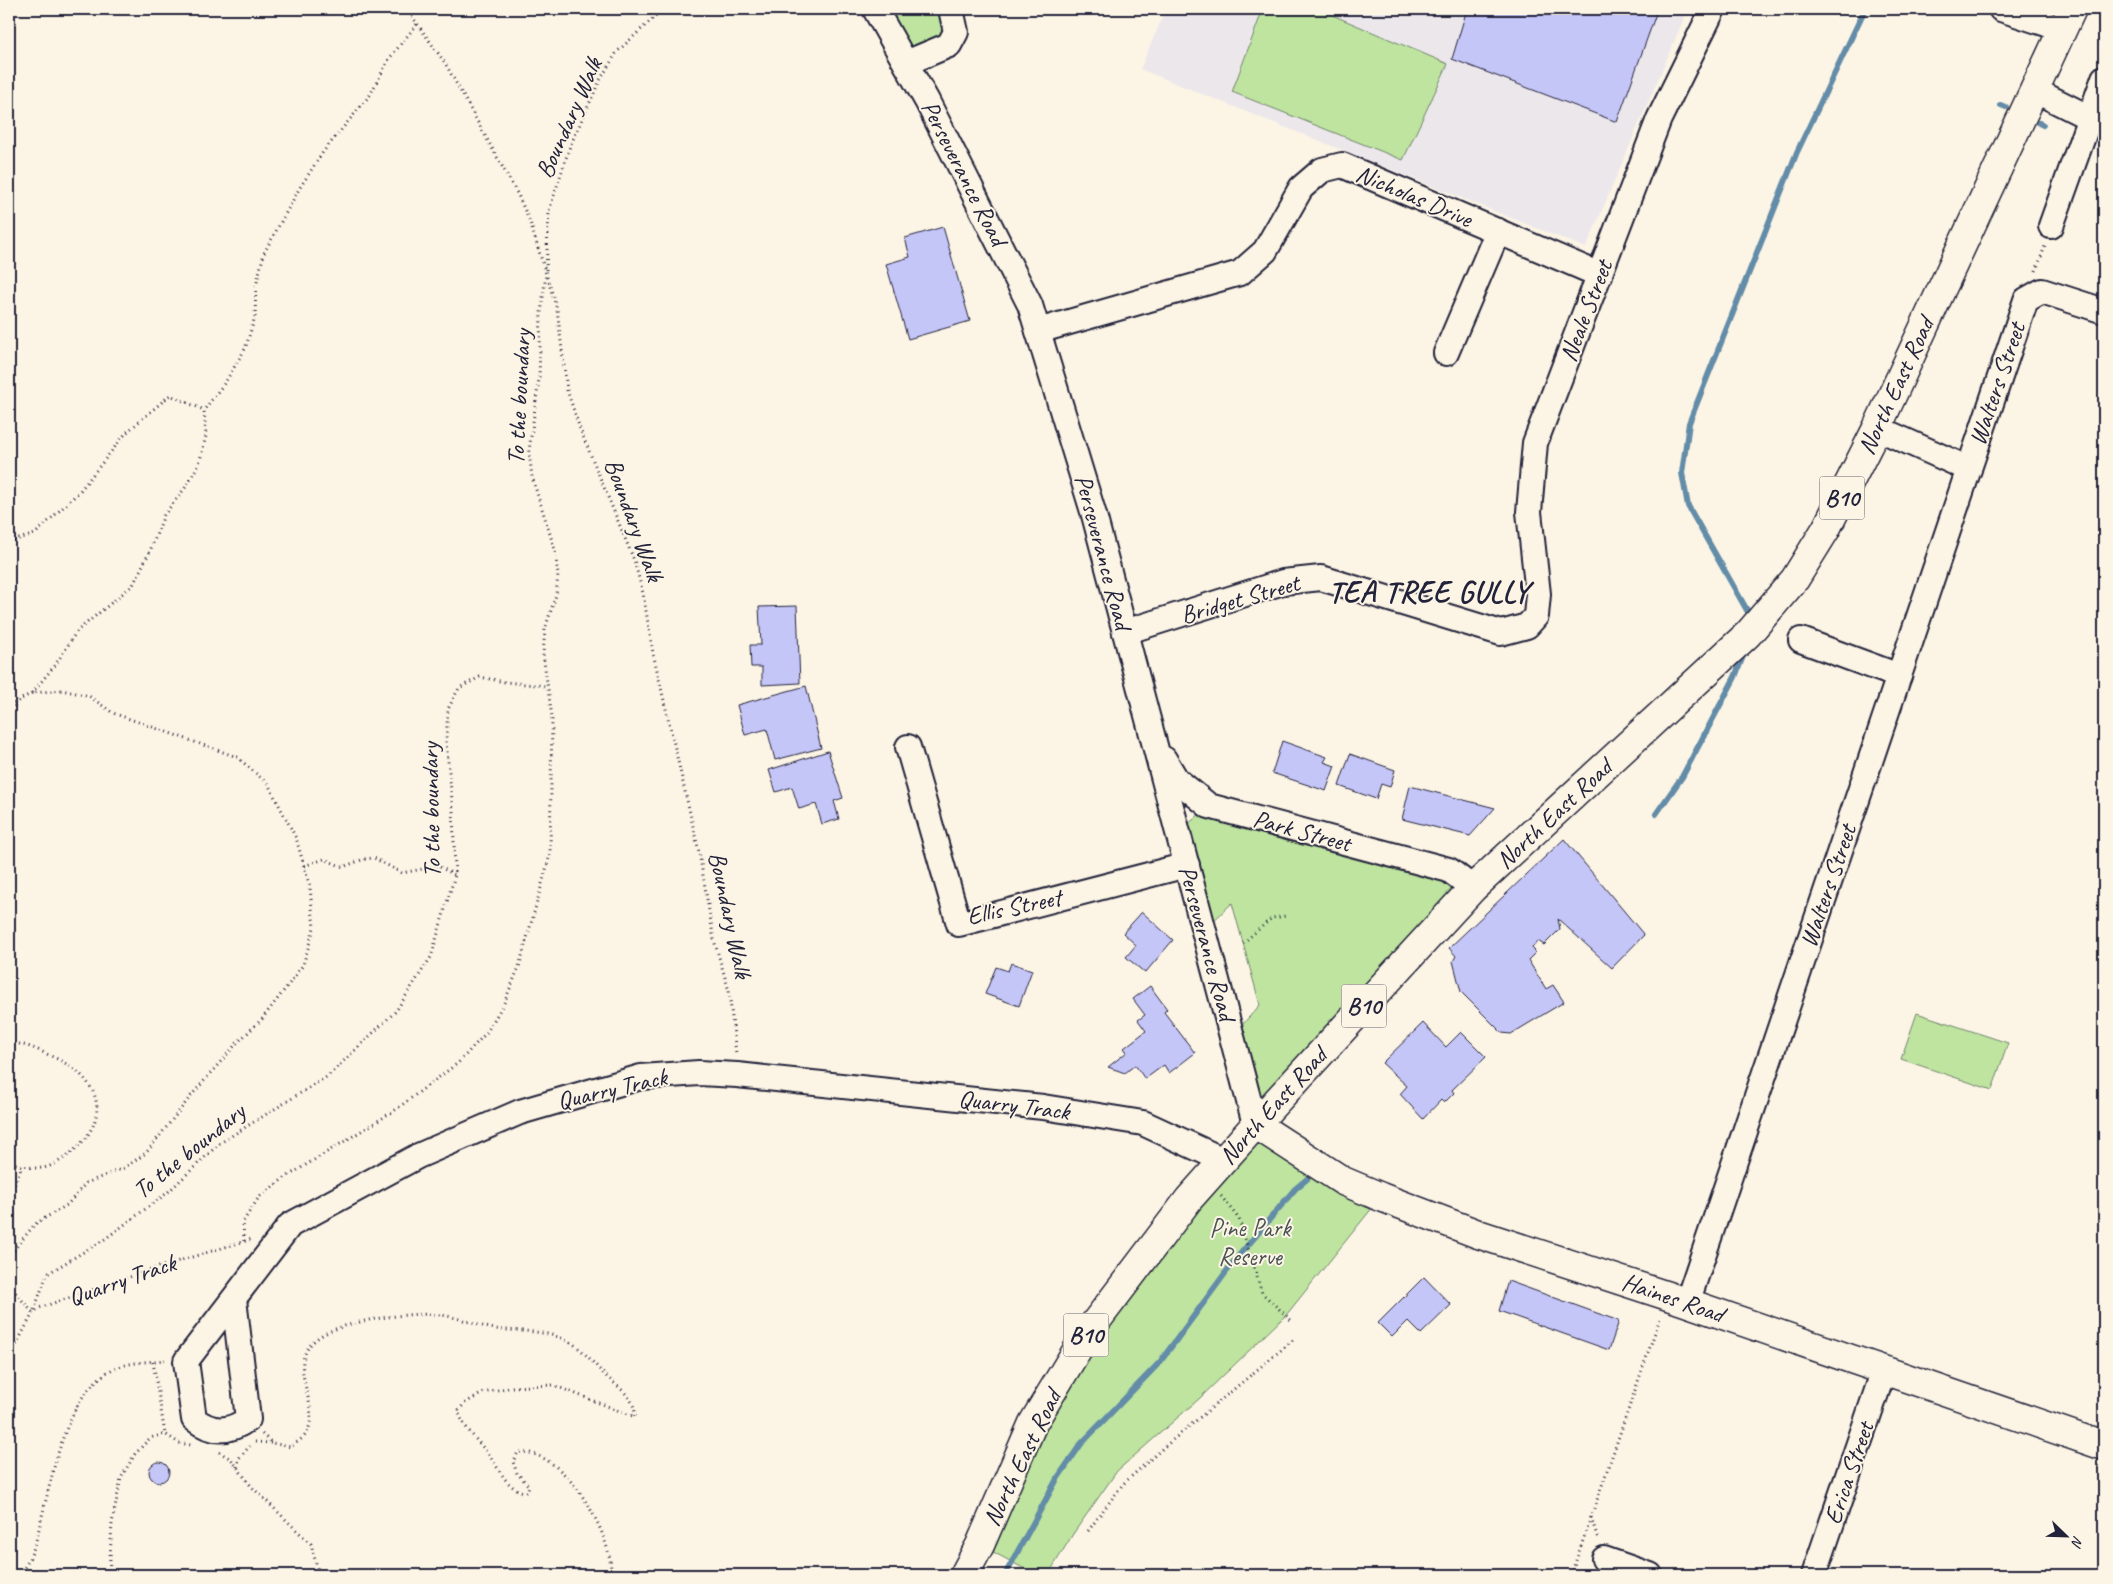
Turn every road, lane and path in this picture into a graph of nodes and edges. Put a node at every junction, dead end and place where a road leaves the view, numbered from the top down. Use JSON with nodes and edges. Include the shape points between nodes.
{"nodes":[{"id":1,"x":406,"y":9,"type":"edge"},
{"id":2,"x":663,"y":9,"type":"edge"},
{"id":3,"x":874,"y":9,"type":"edge"},
{"id":4,"x":951,"y":9,"type":"edge"},
{"id":5,"x":1713,"y":9,"type":"edge"},
{"id":6,"x":2002,"y":9,"type":"edge"},
{"id":7,"x":2067,"y":19,"type":"edge"},
{"id":8,"x":417,"y":24,"type":"junction"},
{"id":9,"x":906,"y":63,"type":"junction"},
{"id":10,"x":2104,"y":78,"type":"edge"},
{"id":11,"x":2034,"y":90,"type":"junction"},
{"id":12,"x":2090,"y":118,"type":"junction"},
{"id":13,"x":2051,"y":226,"type":"joint"},
{"id":14,"x":1498,"y":232,"type":"junction"},
{"id":15,"x":546,"y":274,"type":"junction"},
{"id":16,"x":1600,"y":275,"type":"junction"},
{"id":17,"x":2026,"y":300,"type":"junction"},
{"id":18,"x":2104,"y":311,"type":"edge"},
{"id":19,"x":1038,"y":331,"type":"junction"},
{"id":20,"x":1446,"y":353,"type":"dead end"},
{"id":21,"x":204,"y":410,"type":"junction"},
{"id":22,"x":1877,"y":428,"type":"junction"},
{"id":23,"x":1969,"y":468,"type":"junction"},
{"id":24,"x":9,"y":542,"type":"edge"},
{"id":25,"x":1527,"y":626,"type":"joint"},
{"id":26,"x":1125,"y":632,"type":"junction"},
{"id":27,"x":1801,"y":640,"type":"dead end"},
{"id":28,"x":1899,"y":676,"type":"junction"},
{"id":29,"x":546,"y":686,"type":"junction"},
{"id":30,"x":32,"y":693,"type":"junction"},
{"id":31,"x":16,"y":702,"type":"junction"},
{"id":32,"x":9,"y":706,"type":"edge"},
{"id":33,"x":9,"y":726,"type":"edge"},
{"id":34,"x":1154,"y":742,"type":"junction"},
{"id":35,"x":908,"y":747,"type":"dead end"},
{"id":36,"x":1209,"y":806,"type":"junction"},
{"id":37,"x":1178,"y":833,"type":"junction"},
{"id":38,"x":1186,"y":864,"type":"junction"},
{"id":39,"x":304,"y":866,"type":"junction"},
{"id":40,"x":455,"y":875,"type":"junction"},
{"id":41,"x":1473,"y":888,"type":"junction"},
{"id":42,"x":1286,"y":916,"type":"dead end"},
{"id":43,"x":1243,"y":943,"type":"dead end"},
{"id":44,"x":9,"y":1043,"type":"edge"},
{"id":45,"x":737,"y":1075,"type":"junction"},
{"id":46,"x":1255,"y":1124,"type":"junction"},
{"id":47,"x":9,"y":1162,"type":"edge"},
{"id":48,"x":22,"y":1166,"type":"junction"},
{"id":49,"x":1216,"y":1169,"type":"junction"},
{"id":50,"x":9,"y":1198,"type":"edge"},
{"id":51,"x":290,"y":1224,"type":"junction"},
{"id":52,"x":253,"y":1238,"type":"junction"},
{"id":53,"x":9,"y":1256,"type":"edge"},
{"id":54,"x":9,"y":1285,"type":"edge"},
{"id":55,"x":234,"y":1299,"type":"junction"},
{"id":56,"x":1677,"y":1299,"type":"junction"},
{"id":57,"x":33,"y":1313,"type":"junction"},
{"id":58,"x":1293,"y":1322,"type":"dead end"},
{"id":59,"x":1293,"y":1340,"type":"dead end"},
{"id":60,"x":9,"y":1358,"type":"edge"},
{"id":61,"x":1884,"y":1370,"type":"junction"},
{"id":62,"x":248,"y":1420,"type":"junction"},
{"id":63,"x":165,"y":1434,"type":"junction"},
{"id":64,"x":272,"y":1443,"type":"junction"},
{"id":65,"x":2104,"y":1446,"type":"edge"},
{"id":66,"x":199,"y":1447,"type":"dead end"},
{"id":67,"x":218,"y":1452,"type":"dead end"},
{"id":68,"x":237,"y":1467,"type":"junction"},
{"id":69,"x":1088,"y":1531,"type":"dead end"},
{"id":70,"x":1604,"y":1559,"type":"dead end"},
{"id":71,"x":18,"y":1575,"type":"edge"},
{"id":72,"x":109,"y":1575,"type":"edge"},
{"id":73,"x":319,"y":1575,"type":"edge"},
{"id":74,"x":611,"y":1575,"type":"edge"},
{"id":75,"x":964,"y":1575,"type":"edge"},
{"id":76,"x":1571,"y":1575,"type":"edge"},
{"id":77,"x":1650,"y":1575,"type":"edge"},
{"id":78,"x":1814,"y":1575,"type":"edge"}],
"edges":[{"from":1,"to":8,"type":"path"},
{"from":2,"to":15,"type":"path","name":"Boundary Walk","via":[[617,52],[600,80],[570,146],[550,211]]},
{"from":3,"to":9,"type":"street","name":"Perseverance Road"},
{"from":4,"to":9,"type":"street","via":[[956,32],[949,45]]},
{"from":5,"to":16,"type":"street","name":"Neale Street","via":[[1659,119]]},
{"from":6,"to":7,"type":"street"},
{"from":7,"to":11,"type":"main road","name":"North East Road","number":"B10"},
{"from":8,"to":15,"type":"path","via":[[445,63],[518,195]]},
{"from":8,"to":21,"type":"path","via":[[389,59],[370,95],[323,152],[264,252],[256,286],[255,317],[245,349]]},
{"from":9,"to":19,"type":"street","name":"Perseverance Road","via":[[1030,305]]},
{"from":10,"to":12,"type":"street"},
{"from":11,"to":12,"type":"street"},
{"from":11,"to":22,"type":"main road","name":"North East Road","number":"B10"},
{"from":12,"to":13,"type":"street"},
{"from":13,"to":17,"type":"path"},
{"from":14,"to":16,"type":"street","name":"Nicholas Drive"},
{"from":14,"to":19,"type":"street","name":"Nicholas Drive","via":[[1342,166],[1322,170],[1301,188],[1265,250],[1240,273]]},
{"from":14,"to":20,"type":"street"},
{"from":15,"to":29,"type":"path","name":"To the boundary","via":[[539,379],[529,451],[532,477],[555,550],[558,575],[556,594],[545,629]]},
{"from":15,"to":45,"type":"path","name":"Boundary Walk","via":[[557,309],[567,390],[634,560],[643,593],[653,654],[699,852],[714,940],[730,991]]},
{"from":16,"to":25,"type":"street","name":"Neale Street","via":[[1535,443],[1529,512],[1538,594],[1536,616]]},
{"from":17,"to":18,"type":"street","via":[[2042,292]]},
{"from":17,"to":23,"type":"street","name":"Walters Street"},
{"from":19,"to":26,"type":"street","name":"Perseverance Road","via":[[1094,515]]},
{"from":21,"to":24,"type":"path","via":[[170,396],[126,433],[79,492],[35,534]]},
{"from":21,"to":30,"type":"path","via":[[206,436],[199,464],[186,488],[164,516],[133,585],[77,631]]},
{"from":22,"to":23,"type":"street","name":"Walters Street"},
{"from":22,"to":41,"type":"main road","name":"North East Road","number":"B10","via":[[1826,529],[1795,579],[1748,634]]},
{"from":23,"to":28,"type":"street","name":"Walters Street"},
{"from":25,"to":26,"type":"street","name":"Bridget Street","via":[[1501,633],[1321,578],[1283,582]]},
{"from":26,"to":34,"type":"street","name":"Perseverance Road"},
{"from":27,"to":28,"type":"street"},
{"from":28,"to":56,"type":"street","name":"Walters Street"},
{"from":29,"to":40,"type":"path","name":"To the boundary","via":[[480,677],[459,688],[448,709],[446,742]]},
{"from":29,"to":52,"type":"path","via":[[552,717],[550,855],[519,967],[504,1003],[487,1032],[458,1063],[394,1111],[282,1179],[259,1198],[243,1222]]},
{"from":30,"to":31,"type":"path"},
{"from":30,"to":39,"type":"path","via":[[62,690],[89,696],[113,713],[237,757],[268,784],[296,838]]},
{"from":31,"to":32,"type":"path"},
{"from":31,"to":33,"type":"path"},
{"from":34,"to":36,"type":"street","name":"Park Street","via":[[1176,779]]},
{"from":34,"to":37,"type":"street","name":"Perseverance Road"},
{"from":35,"to":38,"type":"street","name":"Ellis Street","via":[[959,924]]},
{"from":36,"to":37,"type":"street","via":[[1189,817]]},
{"from":36,"to":41,"type":"street","name":"Park Street","via":[[1449,870]]},
{"from":37,"to":38,"type":"street","name":"Perseverance Road"},
{"from":38,"to":46,"type":"street","name":"Perseverance Road"},
{"from":39,"to":40,"type":"path","via":[[324,859],[343,867],[374,858],[402,873],[438,866]]},
{"from":39,"to":53,"type":"path","via":[[310,887],[314,928],[303,965],[286,988],[191,1096],[146,1153],[124,1168],[86,1183],[67,1205],[35,1224]]},
{"from":40,"to":57,"type":"path","name":"To the boundary","via":[[431,957],[396,1011],[328,1076],[220,1144],[167,1193],[105,1239],[47,1274]]},
{"from":41,"to":46,"type":"main road","name":"North East Road","number":"B10"},
{"from":42,"to":43,"type":"path","via":[[1272,918]]},
{"from":44,"to":48,"type":"path","via":[[33,1048],[71,1065],[94,1090],[98,1105],[95,1121],[82,1143],[62,1160],[43,1168]]},
{"from":45,"to":49,"type":"street","name":"Quarry Track","via":[[1043,1107],[1143,1123]]},
{"from":45,"to":51,"type":"street","name":"Quarry Track","via":[[699,1073],[642,1077],[520,1112],[418,1156]]},
{"from":46,"to":49,"type":"main road","name":"North East Road","number":"B10"},
{"from":46,"to":56,"type":"main road","name":"Haines Road","via":[[1343,1181],[1381,1198],[1478,1234]]},
{"from":47,"to":48,"type":"path"},
{"from":48,"to":50,"type":"path"},
{"from":49,"to":58,"type":"path","via":[[1238,1219],[1262,1293]]},
{"from":49,"to":75,"type":"main road","name":"North East Road","number":"B10","via":[[1189,1199],[1088,1332],[1033,1423]]},
{"from":51,"to":52,"type":"street"},
{"from":51,"to":55,"type":"street","name":"Quarry Track"},
{"from":52,"to":57,"type":"path","name":"Quarry Track","via":[[39,1308]]},
{"from":54,"to":57,"type":"path"},
{"from":55,"to":62,"type":"street"},
{"from":55,"to":62,"type":"street","name":"Quarry Track","via":[[186,1361],[194,1418],[203,1426],[221,1430],[238,1427]]},
{"from":56,"to":61,"type":"main road","name":"Haines Road"},
{"from":56,"to":76,"type":"path"},
{"from":57,"to":60,"type":"path"},
{"from":59,"to":69,"type":"path","via":[[1124,1484]]},
{"from":61,"to":65,"type":"main road","name":"Haines Road"},
{"from":61,"to":78,"type":"street","name":"Erica Street"},
{"from":62,"to":64,"type":"path"},
{"from":63,"to":66,"type":"path","via":[[179,1443]]},
{"from":63,"to":71,"type":"path","via":[[153,1362],[127,1364],[96,1381],[84,1395],[64,1435],[35,1548]]},
{"from":63,"to":72,"type":"path","via":[[150,1438],[135,1454],[121,1478],[112,1523]]},
{"from":64,"to":68,"type":"path","via":[[256,1441],[245,1449]]},
{"from":64,"to":74,"type":"path","via":[[291,1447],[305,1435],[311,1418],[302,1369],[304,1355],[313,1342],[325,1334],[408,1314],[446,1316],[494,1328],[540,1332],[572,1343],[627,1394],[635,1417],[553,1385],[512,1387],[483,1393],[458,1411],[462,1423],[490,1456],[497,1470],[516,1488],[527,1492],[529,1486],[517,1473],[513,1462],[518,1452],[544,1458],[565,1476],[594,1514],[605,1536],[612,1562]]},
{"from":67,"to":68,"type":"path","via":[[232,1459]]},
{"from":68,"to":73,"type":"path","via":[[251,1486],[311,1544]]},
{"from":70,"to":77,"type":"street"}]}
